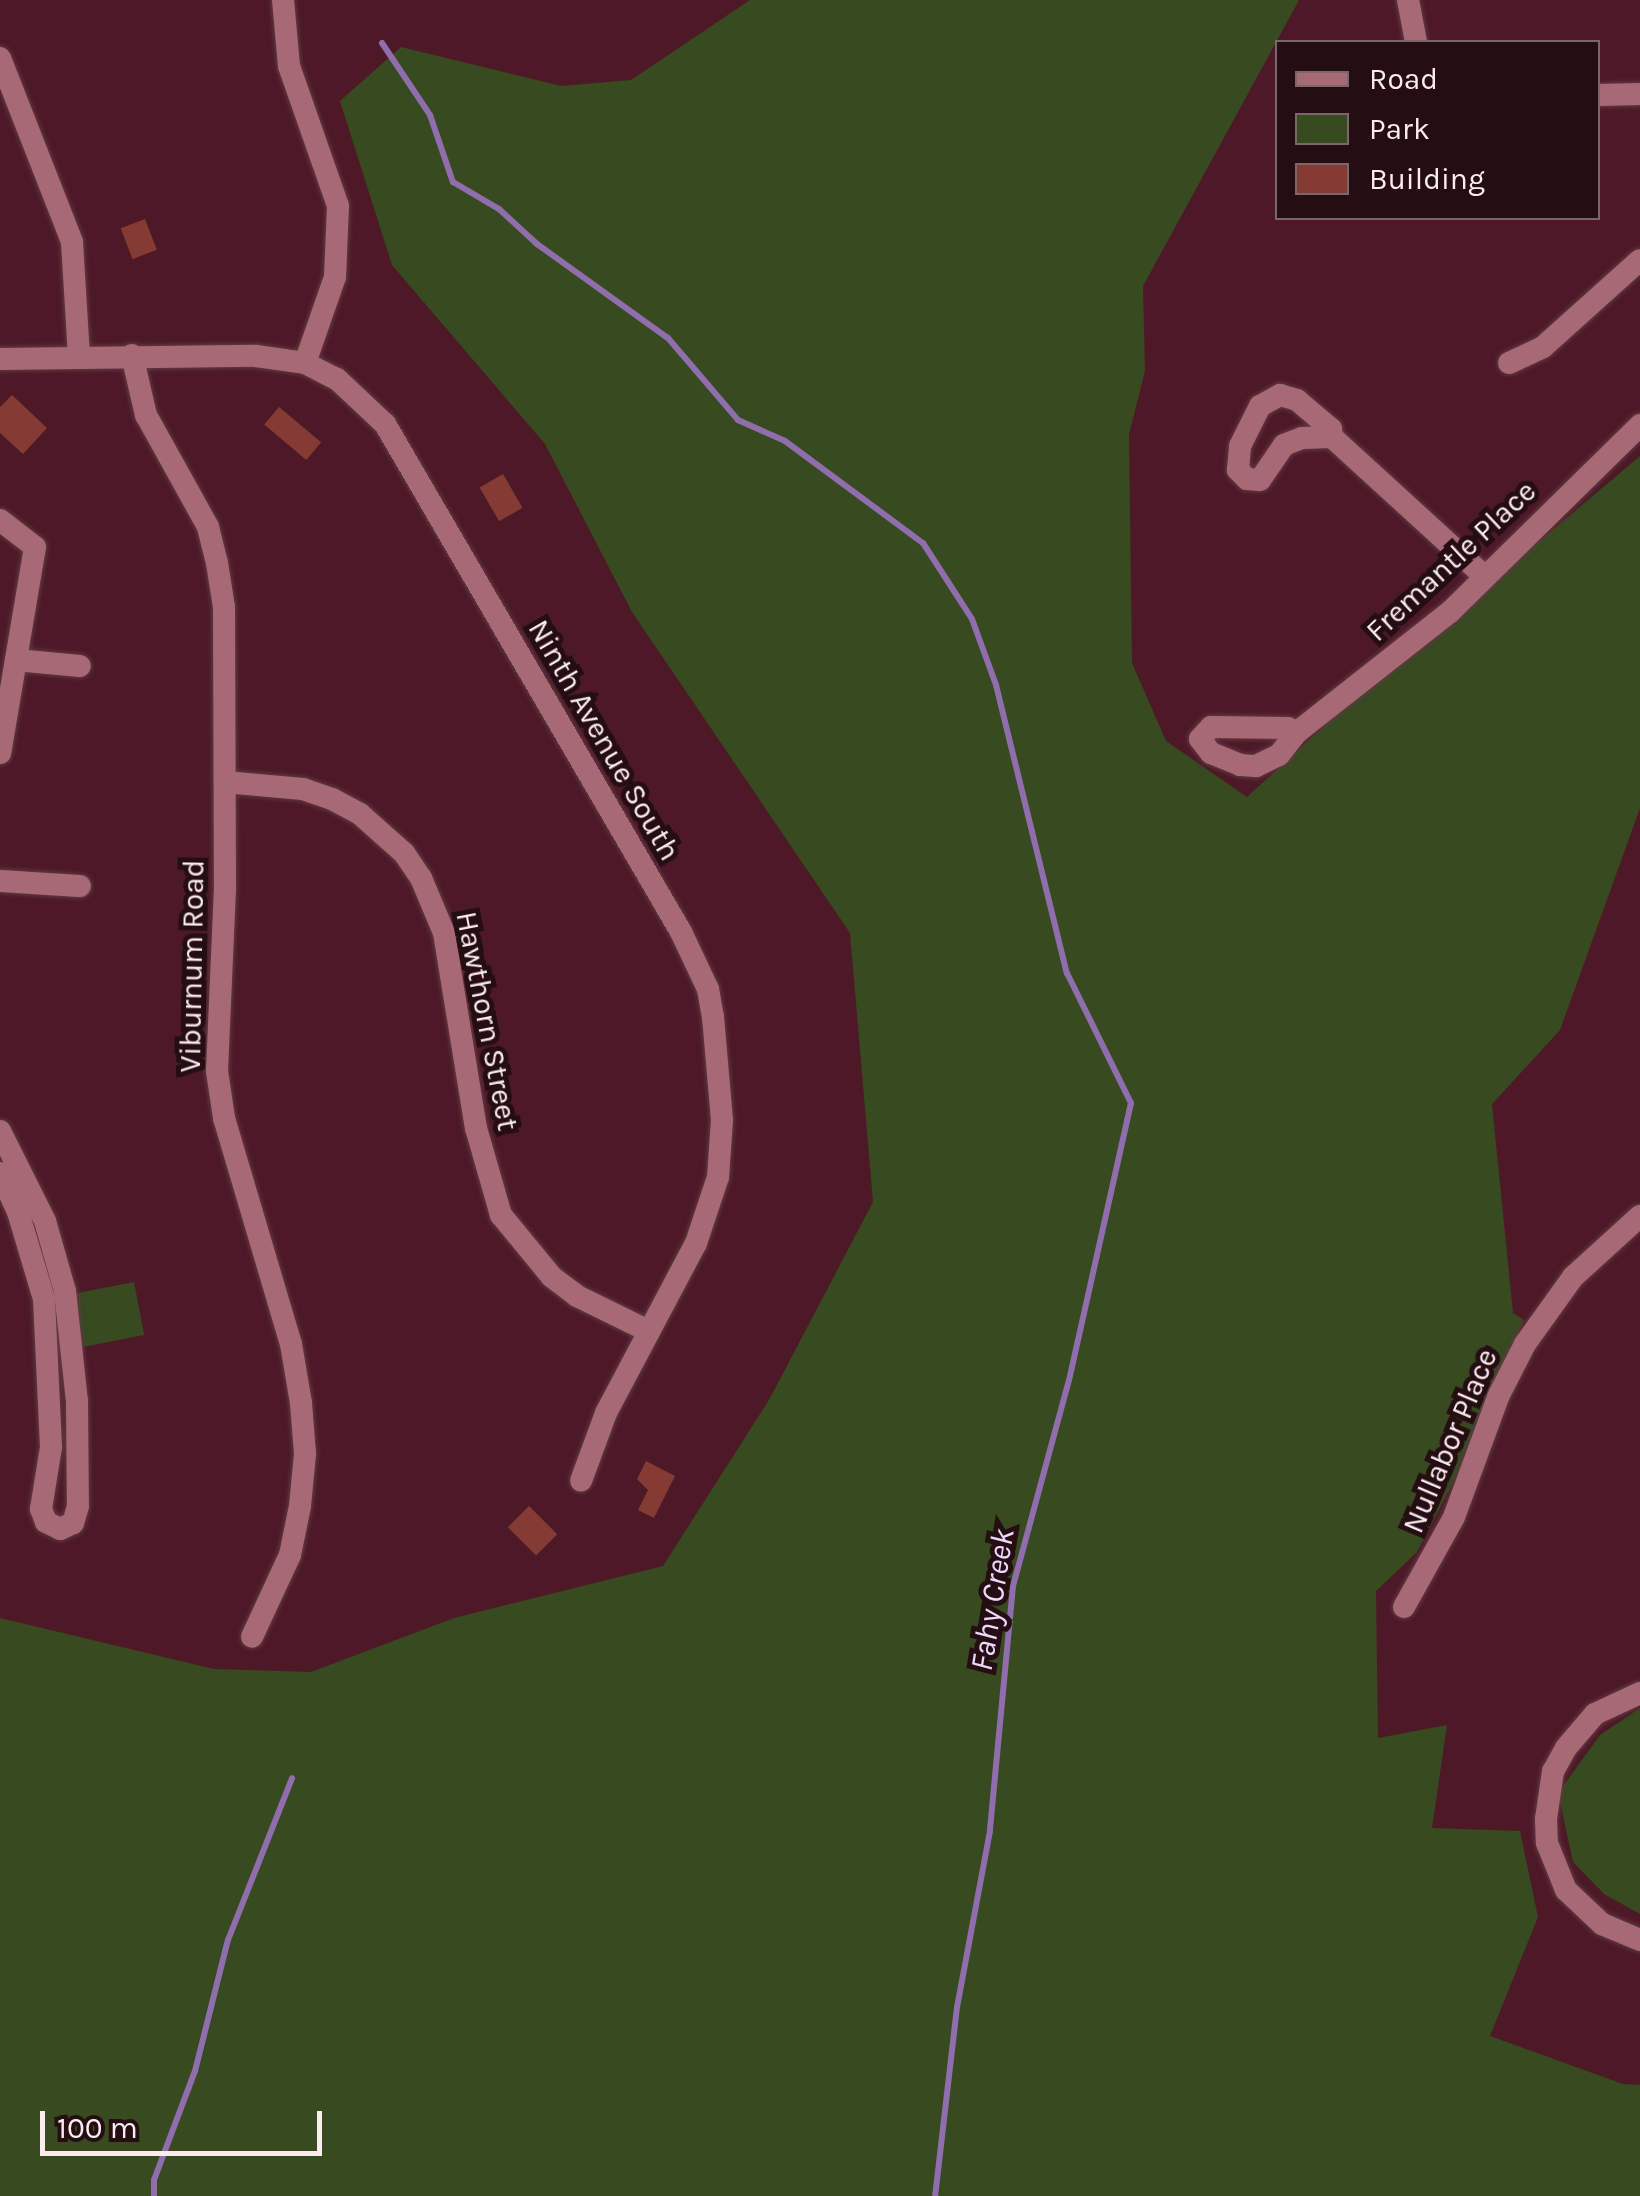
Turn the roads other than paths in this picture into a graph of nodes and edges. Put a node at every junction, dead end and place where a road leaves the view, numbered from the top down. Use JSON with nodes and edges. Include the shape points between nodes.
{"nodes":[{"id":1,"x":282,"y":0,"type":"edge"},
{"id":2,"x":1408,"y":0,"type":"edge"},
{"id":3,"x":1416,"y":40,"type":"edge"},
{"id":4,"x":0,"y":58,"type":"edge"},
{"id":5,"x":1600,"y":94,"type":"edge"},
{"id":6,"x":1640,"y":94,"type":"edge"},
{"id":7,"x":1640,"y":260,"type":"edge"},
{"id":8,"x":132,"y":355,"type":"junction"},
{"id":9,"x":80,"y":358,"type":"junction"},
{"id":10,"x":0,"y":359,"type":"edge"},
{"id":11,"x":305,"y":362,"type":"junction"},
{"id":12,"x":1509,"y":362,"type":"dead end"},
{"id":13,"x":1640,"y":425,"type":"edge"},
{"id":14,"x":1332,"y":438,"type":"junction"},
{"id":15,"x":0,"y":520,"type":"edge"},
{"id":16,"x":1484,"y":576,"type":"junction"},
{"id":17,"x":16,"y":660,"type":"junction"},
{"id":18,"x":80,"y":666,"type":"dead end"},
{"id":19,"x":1296,"y":734,"type":"dead end"},
{"id":20,"x":0,"y":754,"type":"edge"},
{"id":21,"x":225,"y":782,"type":"junction"},
{"id":22,"x":0,"y":881,"type":"edge"},
{"id":23,"x":80,"y":886,"type":"dead end"},
{"id":24,"x":0,"y":1131,"type":"edge"},
{"id":25,"x":0,"y":1173,"type":"edge"},
{"id":26,"x":1637,"y":1224,"type":"edge"},
{"id":27,"x":648,"y":1331,"type":"junction"},
{"id":28,"x":581,"y":1481,"type":"dead end"},
{"id":29,"x":1404,"y":1607,"type":"dead end"},
{"id":30,"x":252,"y":1637,"type":"dead end"},
{"id":31,"x":1640,"y":1693,"type":"edge"},
{"id":32,"x":1640,"y":1940,"type":"edge"}],
"edges":[{"from":1,"to":11,"type":"street","via":[[289,66],[338,206],[335,277]]},
{"from":2,"to":3,"type":"street"},
{"from":4,"to":9,"type":"street","via":[[72,242]]},
{"from":5,"to":6,"type":"street"},
{"from":7,"to":12,"type":"street","via":[[1552,340]]},
{"from":8,"to":9,"type":"street","name":"Ninth Avenue South"},
{"from":8,"to":11,"type":"street","name":"Ninth Avenue South"},
{"from":8,"to":21,"type":"street","name":"Viburnum Road","via":[[146,415],[208,527],[218,563]]},
{"from":9,"to":10,"type":"street","name":"Ninth Avenue South"},
{"from":11,"to":27,"type":"street","name":"Ninth Avenue South","via":[[337,379],[385,424],[682,932],[708,989],[722,1120],[718,1178],[696,1243]]},
{"from":13,"to":16,"type":"street","name":"Fremantle Place"},
{"from":14,"to":14,"type":"street","via":[[1297,400],[1280,394],[1253,416],[1238,470],[1247,480],[1260,480],[1284,445]]},
{"from":14,"to":16,"type":"street"},
{"from":15,"to":17,"type":"street","via":[[35,547]]},
{"from":16,"to":19,"type":"street","name":"Fremantle Place","via":[[1450,612]]},
{"from":17,"to":18,"type":"street"},
{"from":17,"to":20,"type":"street"},
{"from":21,"to":27,"type":"street","name":"Hawthorn Street","via":[[303,789],[332,799],[404,853],[444,933],[476,1128],[502,1215],[552,1278]]},
{"from":21,"to":30,"type":"street","name":"Viburnum Road","via":[[217,1071],[224,1118],[291,1344],[305,1454],[290,1555]]},
{"from":22,"to":23,"type":"street"},
{"from":24,"to":25,"type":"street","via":[[46,1221],[65,1291],[77,1401],[78,1506],[73,1523],[60,1529],[46,1522],[41,1509],[51,1447],[44,1299]]},
{"from":26,"to":29,"type":"street","name":"Nullabor Place","via":[[1573,1277],[1525,1344],[1454,1517]]},
{"from":27,"to":28,"type":"street","name":"Ninth Avenue South"},
{"from":31,"to":32,"type":"street","via":[[1594,1714],[1566,1748],[1554,1771],[1546,1819],[1547,1843],[1566,1890],[1602,1924]]}]}
